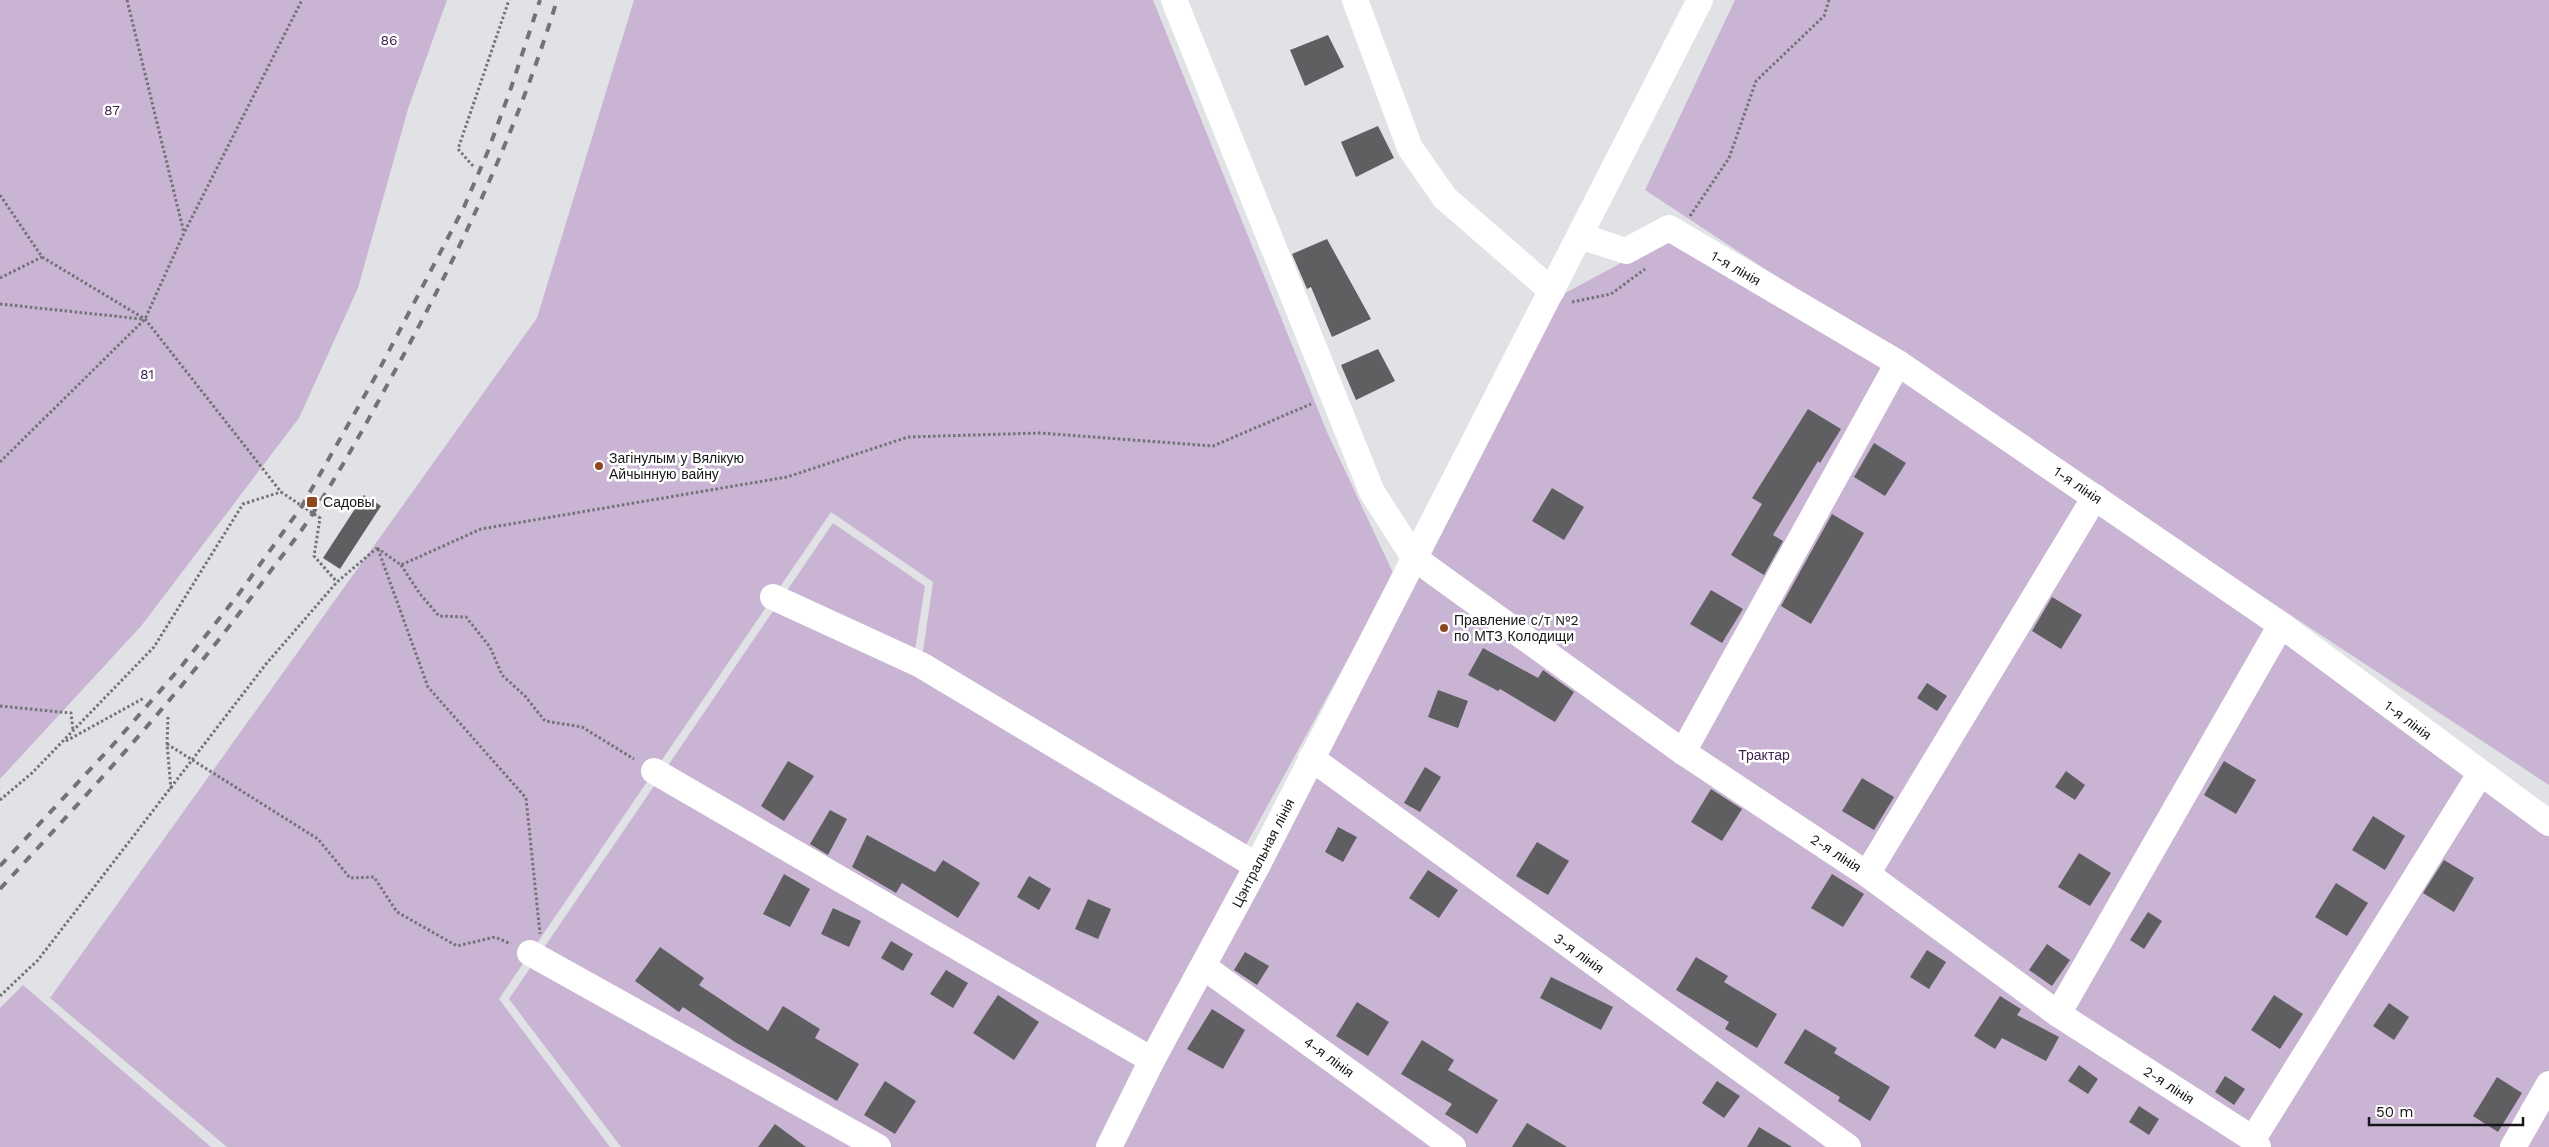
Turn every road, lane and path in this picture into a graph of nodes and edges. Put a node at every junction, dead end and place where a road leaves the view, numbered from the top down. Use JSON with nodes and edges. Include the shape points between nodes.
{"nodes":[{"id":1,"x":127,"y":0,"type":"edge"},
{"id":2,"x":302,"y":0,"type":"edge"},
{"id":3,"x":509,"y":0,"type":"edge"},
{"id":4,"x":1174,"y":0,"type":"edge"},
{"id":5,"x":1355,"y":0,"type":"edge"},
{"id":6,"x":1700,"y":0,"type":"edge"},
{"id":7,"x":1829,"y":0,"type":"edge"},
{"id":8,"x":474,"y":166,"type":"dead end"},
{"id":9,"x":0,"y":195,"type":"edge"},
{"id":10,"x":1678,"y":233,"type":"junction"},
{"id":11,"x":184,"y":234,"type":"junction"},
{"id":12,"x":1580,"y":236,"type":"junction"},
{"id":13,"x":42,"y":257,"type":"junction"},
{"id":14,"x":1649,"y":266,"type":"dead end"},
{"id":15,"x":0,"y":278,"type":"edge"},
{"id":16,"x":1561,"y":297,"type":"junction"},
{"id":17,"x":0,"y":304,"type":"edge"},
{"id":18,"x":146,"y":319,"type":"junction"},
{"id":19,"x":1898,"y":363,"type":"junction"},
{"id":20,"x":1333,"y":395,"type":"junction"},
{"id":21,"x":0,"y":462,"type":"edge"},
{"id":22,"x":281,"y":492,"type":"junction"},
{"id":23,"x":2095,"y":497,"type":"junction"},
{"id":24,"x":378,"y":548,"type":"junction"},
{"id":25,"x":1415,"y":559,"type":"junction"},
{"id":26,"x":401,"y":565,"type":"junction"},
{"id":27,"x":337,"y":582,"type":"junction"},
{"id":28,"x":773,"y":597,"type":"dead end"},
{"id":29,"x":2281,"y":625,"type":"junction"},
{"id":30,"x":144,"y":698,"type":"dead end"},
{"id":31,"x":0,"y":706,"type":"edge"},
{"id":32,"x":168,"y":717,"type":"dead end"},
{"id":33,"x":73,"y":731,"type":"junction"},
{"id":34,"x":61,"y":744,"type":"junction"},
{"id":35,"x":167,"y":744,"type":"junction"},
{"id":36,"x":1683,"y":752,"type":"junction"},
{"id":37,"x":1311,"y":758,"type":"junction"},
{"id":38,"x":193,"y":760,"type":"junction"},
{"id":39,"x":654,"y":771,"type":"joint"},
{"id":40,"x":2480,"y":774,"type":"junction"},
{"id":41,"x":171,"y":789,"type":"junction"},
{"id":42,"x":0,"y":800,"type":"edge"},
{"id":43,"x":2549,"y":824,"type":"edge"},
{"id":44,"x":1257,"y":866,"type":"junction"},
{"id":45,"x":1867,"y":874,"type":"junction"},
{"id":46,"x":530,"y":953,"type":"junction"},
{"id":47,"x":1204,"y":967,"type":"junction"},
{"id":48,"x":0,"y":996,"type":"edge"},
{"id":49,"x":2058,"y":1014,"type":"junction"},
{"id":50,"x":1152,"y":1060,"type":"junction"},
{"id":51,"x":2549,"y":1084,"type":"edge"},
{"id":52,"x":2256,"y":1143,"type":"edge"},
{"id":53,"x":878,"y":1147,"type":"edge"},
{"id":54,"x":1109,"y":1147,"type":"edge"},
{"id":55,"x":1453,"y":1147,"type":"edge"},
{"id":56,"x":1848,"y":1147,"type":"edge"},
{"id":57,"x":2513,"y":1147,"type":"edge"}],
"edges":[{"from":1,"to":11,"type":"path"},
{"from":2,"to":11,"type":"path"},
{"from":3,"to":8,"type":"path","via":[[458,149]]},
{"from":4,"to":20,"type":"street"},
{"from":5,"to":16,"type":"street","via":[[1410,148],[1445,198]]},
{"from":6,"to":12,"type":"street","name":"Цэнтральная лінія"},
{"from":7,"to":10,"type":"path","via":[[1824,16],[1756,81],[1729,158]]},
{"from":9,"to":13,"type":"path"},
{"from":10,"to":12,"type":"street","via":[[1669,228],[1626,251]]},
{"from":10,"to":19,"type":"street","name":"1-я лінія"},
{"from":11,"to":18,"type":"path"},
{"from":12,"to":16,"type":"street","name":"Цэнтральная лінія"},
{"from":13,"to":15,"type":"path"},
{"from":13,"to":18,"type":"path"},
{"from":14,"to":16,"type":"path","via":[[1611,294]]},
{"from":16,"to":25,"type":"street","name":"Цэнтральная лінія"},
{"from":17,"to":18,"type":"path"},
{"from":18,"to":21,"type":"path"},
{"from":18,"to":22,"type":"path"},
{"from":19,"to":23,"type":"street","name":"1-я лінія"},
{"from":19,"to":36,"type":"street"},
{"from":20,"to":25,"type":"street","via":[[1372,492]]},
{"from":20,"to":26,"type":"path","via":[[1213,446],[1040,433],[908,436],[787,477],[481,529]]},
{"from":22,"to":27,"type":"path","via":[[320,518],[314,556]]},
{"from":22,"to":33,"type":"path","via":[[242,504],[154,647]]},
{"from":23,"to":29,"type":"street","name":"1-я лінія"},
{"from":23,"to":45,"type":"street"},
{"from":24,"to":26,"type":"path"},
{"from":24,"to":27,"type":"path"},
{"from":24,"to":46,"type":"path","via":[[428,687],[526,798],[540,938]]},
{"from":25,"to":36,"type":"street","name":"2-я лінія"},
{"from":25,"to":37,"type":"street","name":"Цэнтральная лінія"},
{"from":26,"to":39,"type":"path","via":[[439,616],[466,617],[490,647],[502,675],[545,721],[582,727]]},
{"from":27,"to":38,"type":"path","via":[[266,664]]},
{"from":28,"to":44,"type":"street","via":[[921,665]]},
{"from":29,"to":40,"type":"street","name":"1-я лінія"},
{"from":29,"to":49,"type":"street"},
{"from":30,"to":34,"type":"path"},
{"from":31,"to":33,"type":"path","via":[[71,713]]},
{"from":32,"to":35,"type":"path"},
{"from":33,"to":34,"type":"path"},
{"from":34,"to":42,"type":"path"},
{"from":35,"to":38,"type":"path"},
{"from":35,"to":41,"type":"path"},
{"from":36,"to":45,"type":"street","name":"2-я лінія"},
{"from":37,"to":44,"type":"street","name":"Цэнтральная лінія"},
{"from":37,"to":56,"type":"street","name":"3-я лінія"},
{"from":38,"to":41,"type":"path"},
{"from":38,"to":46,"type":"path","via":[[318,839],[350,878],[374,877],[397,912],[457,946],[496,936]]},
{"from":39,"to":50,"type":"street"},
{"from":40,"to":43,"type":"street","name":"1-я лінія"},
{"from":40,"to":52,"type":"street"},
{"from":41,"to":48,"type":"path","via":[[38,960]]},
{"from":44,"to":47,"type":"street","name":"Цэнтральная лінія"},
{"from":45,"to":49,"type":"street","name":"2-я лінія"},
{"from":46,"to":53,"type":"street"},
{"from":47,"to":50,"type":"street","name":"Цэнтральная лінія"},
{"from":47,"to":55,"type":"street","name":"4-я лінія"},
{"from":49,"to":52,"type":"street","name":"2-я лінія"},
{"from":50,"to":54,"type":"street","name":"Цэнтральная лінія"},
{"from":51,"to":57,"type":"street"}]}
